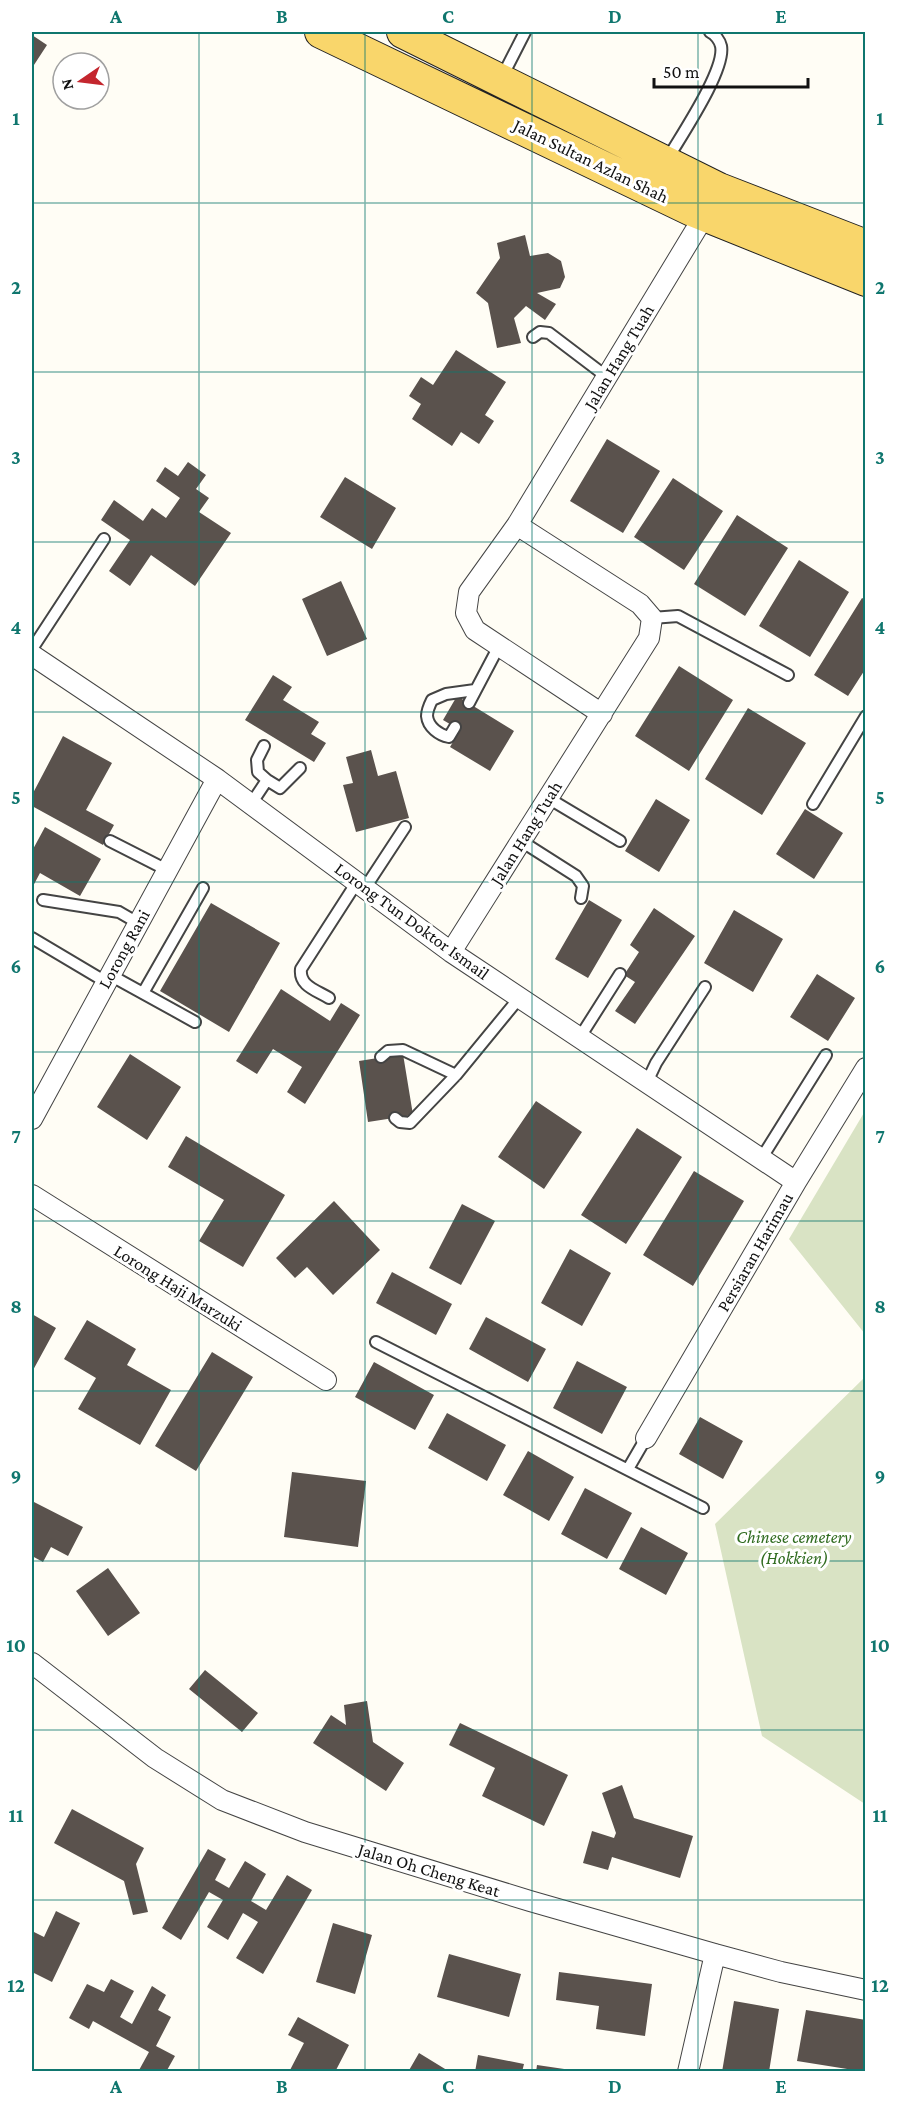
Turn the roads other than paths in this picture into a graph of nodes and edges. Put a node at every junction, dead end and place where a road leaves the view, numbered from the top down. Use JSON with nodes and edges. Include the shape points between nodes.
{"nodes":[{"id":1,"x":321,"y":32,"type":"edge"},
{"id":2,"x":403,"y":32,"type":"edge"},
{"id":3,"x":525,"y":32,"type":"edge"},
{"id":4,"x":710,"y":32,"type":"edge"},
{"id":5,"x":500,"y":80,"type":"junction"},
{"id":6,"x":665,"y":163,"type":"junction"},
{"id":7,"x":712,"y":202,"type":"junction"},
{"id":8,"x":866,"y":246,"type":"edge"},
{"id":9,"x":866,"y":280,"type":"edge"},
{"id":10,"x":533,"y":337,"type":"dead end"},
{"id":11,"x":607,"y":377,"type":"junction"},
{"id":12,"x":518,"y":525,"type":"junction"},
{"id":13,"x":104,"y":539,"type":"dead end"},
{"id":14,"x":652,"y":618,"type":"junction"},
{"id":15,"x":499,"y":646,"type":"junction"},
{"id":16,"x":32,"y":649,"type":"edge"},
{"id":17,"x":32,"y":656,"type":"edge"},
{"id":18,"x":788,"y":675,"type":"dead end"},
{"id":19,"x":476,"y":690,"type":"junction"},
{"id":20,"x":469,"y":703,"type":"dead end"},
{"id":21,"x":602,"y":714,"type":"junction"},
{"id":22,"x":866,"y":716,"type":"edge"},
{"id":23,"x":455,"y":727,"type":"dead end"},
{"id":24,"x":264,"y":746,"type":"dead end"},
{"id":25,"x":300,"y":768,"type":"dead end"},
{"id":26,"x":217,"y":779,"type":"junction"},
{"id":27,"x":267,"y":780,"type":"junction"},
{"id":28,"x":548,"y":798,"type":"junction"},
{"id":29,"x":252,"y":804,"type":"junction"},
{"id":30,"x":813,"y":804,"type":"dead end"},
{"id":31,"x":405,"y":827,"type":"dead end"},
{"id":32,"x":110,"y":841,"type":"dead end"},
{"id":33,"x":521,"y":841,"type":"junction"},
{"id":34,"x":621,"y":841,"type":"dead end"},
{"id":35,"x":167,"y":870,"type":"junction"},
{"id":36,"x":361,"y":885,"type":"junction"},
{"id":37,"x":203,"y":888,"type":"dead end"},
{"id":38,"x":581,"y":898,"type":"dead end"},
{"id":39,"x":43,"y":900,"type":"dead end"},
{"id":40,"x":138,"y":923,"type":"junction"},
{"id":41,"x":32,"y":938,"type":"edge"},
{"id":42,"x":451,"y":952,"type":"junction"},
{"id":43,"x":620,"y":974,"type":"dead end"},
{"id":44,"x":108,"y":978,"type":"junction"},
{"id":45,"x":705,"y":987,"type":"dead end"},
{"id":46,"x":143,"y":993,"type":"junction"},
{"id":47,"x":329,"y":998,"type":"dead end"},
{"id":48,"x":520,"y":998,"type":"junction"},
{"id":49,"x":195,"y":1022,"type":"dead end"},
{"id":50,"x":580,"y":1037,"type":"junction"},
{"id":51,"x":826,"y":1055,"type":"dead end"},
{"id":52,"x":381,"y":1057,"type":"dead end"},
{"id":53,"x":866,"y":1068,"type":"edge"},
{"id":54,"x":456,"y":1075,"type":"junction"},
{"id":55,"x":646,"y":1082,"type":"junction"},
{"id":56,"x":395,"y":1118,"type":"dead end"},
{"id":57,"x":32,"y":1119,"type":"edge"},
{"id":58,"x":761,"y":1159,"type":"junction"},
{"id":59,"x":796,"y":1182,"type":"junction"},
{"id":60,"x":32,"y":1195,"type":"edge"},
{"id":61,"x":376,"y":1342,"type":"dead end"},
{"id":62,"x":326,"y":1380,"type":"dead end"},
{"id":63,"x":646,"y":1438,"type":"joint"},
{"id":64,"x":628,"y":1469,"type":"junction"},
{"id":65,"x":703,"y":1508,"type":"dead end"},
{"id":66,"x":32,"y":1663,"type":"edge"},
{"id":67,"x":715,"y":1954,"type":"junction"},
{"id":68,"x":866,"y":1990,"type":"edge"},
{"id":69,"x":688,"y":2072,"type":"edge"}],
"edges":[{"from":1,"to":7,"type":"main road","name":"Jalan Sultan Azlan Shah"},
{"from":2,"to":5,"type":"main road","name":"Jalan Sultan Azlan Shah"},
{"from":3,"to":5,"type":"lane"},
{"from":4,"to":6,"type":"lane","via":[[722,46],[716,76]]},
{"from":5,"to":6,"type":"main road","name":"Jalan Sultan Azlan Shah"},
{"from":6,"to":7,"type":"main road","name":"Jalan Sultan Azlan Shah"},
{"from":7,"to":8,"type":"main road","name":"Jalan Sultan Azlan Shah"},
{"from":7,"to":9,"type":"main road","name":"Jalan Sultan Azlan Shah"},
{"from":7,"to":11,"type":"street","name":"Jalan Hang Tuah"},
{"from":10,"to":11,"type":"lane","via":[[540,332],[549,333]]},
{"from":11,"to":12,"type":"street","name":"Jalan Hang Tuah"},
{"from":12,"to":14,"type":"street","via":[[640,604]]},
{"from":12,"to":15,"type":"street","name":"Jalan Hang Tuah","via":[[469,592],[466,613],[475,630]]},
{"from":13,"to":16,"type":"lane"},
{"from":14,"to":18,"type":"lane","via":[[678,616]]},
{"from":14,"to":21,"type":"street","name":"Jalan Hang Tuah","via":[[649,638]]},
{"from":15,"to":19,"type":"lane"},
{"from":15,"to":21,"type":"street","name":"Jalan Hang Tuah"},
{"from":17,"to":26,"type":"street","name":"Lorong Tun Doktor Ismail"},
{"from":19,"to":20,"type":"lane"},
{"from":19,"to":23,"type":"lane","via":[[432,700],[427,715],[433,729],[449,737]]},
{"from":21,"to":28,"type":"street","name":"Jalan Hang Tuah"},
{"from":22,"to":30,"type":"lane"},
{"from":24,"to":27,"type":"lane","via":[[257,760],[258,772]]},
{"from":25,"to":27,"type":"lane","via":[[280,788]]},
{"from":26,"to":29,"type":"street","name":"Lorong Tun Doktor Ismail"},
{"from":26,"to":35,"type":"street","name":"Lorong Rani"},
{"from":27,"to":29,"type":"lane"},
{"from":28,"to":33,"type":"street","name":"Jalan Hang Tuah"},
{"from":28,"to":34,"type":"lane"},
{"from":29,"to":36,"type":"street","name":"Lorong Tun Doktor Ismail"},
{"from":31,"to":36,"type":"lane"},
{"from":32,"to":35,"type":"lane"},
{"from":33,"to":38,"type":"lane","via":[[576,876],[583,886]]},
{"from":33,"to":42,"type":"street","name":"Jalan Hang Tuah"},
{"from":35,"to":40,"type":"street","name":"Lorong Rani"},
{"from":36,"to":42,"type":"street","name":"Lorong Tun Doktor Ismail"},
{"from":36,"to":47,"type":"lane","via":[[301,969],[303,982]]},
{"from":37,"to":46,"type":"lane"},
{"from":39,"to":40,"type":"lane","via":[[119,912]]},
{"from":40,"to":44,"type":"street","name":"Lorong Rani"},
{"from":41,"to":44,"type":"lane"},
{"from":42,"to":48,"type":"street","name":"Lorong Tun Doktor Ismail"},
{"from":43,"to":50,"type":"lane"},
{"from":44,"to":46,"type":"lane"},
{"from":44,"to":57,"type":"street","name":"Lorong Rani"},
{"from":45,"to":55,"type":"lane"},
{"from":46,"to":49,"type":"lane"},
{"from":48,"to":50,"type":"street","name":"Lorong Tun Doktor Ismail"},
{"from":48,"to":54,"type":"lane"},
{"from":50,"to":55,"type":"street","name":"Lorong Tun Doktor Ismail"},
{"from":51,"to":58,"type":"lane"},
{"from":52,"to":54,"type":"lane","via":[[388,1051],[403,1050]]},
{"from":53,"to":59,"type":"street","name":"Persiaran Harimau"},
{"from":54,"to":56,"type":"lane","via":[[410,1123]]},
{"from":55,"to":58,"type":"street","name":"Lorong Tun Doktor Ismail"},
{"from":58,"to":59,"type":"street","name":"Lorong Tun Doktor Ismail"},
{"from":59,"to":63,"type":"street","name":"Persiaran Harimau"},
{"from":60,"to":62,"type":"street","name":"Lorong Haji Marzuki"},
{"from":61,"to":64,"type":"lane"},
{"from":63,"to":64,"type":"lane"},
{"from":64,"to":65,"type":"lane"},
{"from":66,"to":67,"type":"street","name":"Jalan Oh Cheng Keat","via":[[155,1758],[222,1800],[304,1832]]},
{"from":67,"to":68,"type":"street","name":"Jalan Oh Cheng Keat"},
{"from":67,"to":69,"type":"street"}]}
